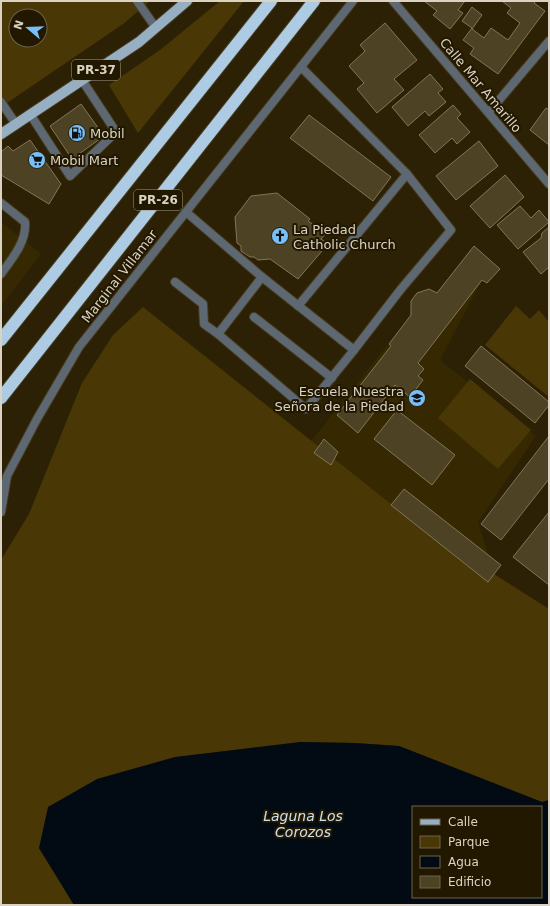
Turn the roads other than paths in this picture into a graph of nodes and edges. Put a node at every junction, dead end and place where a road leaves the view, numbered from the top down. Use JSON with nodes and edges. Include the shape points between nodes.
{"nodes":[{"id":1,"x":137,"y":1,"type":"edge"},
{"id":2,"x":187,"y":1,"type":"edge"},
{"id":3,"x":271,"y":1,"type":"edge"},
{"id":4,"x":314,"y":1,"type":"edge"},
{"id":5,"x":353,"y":1,"type":"edge"},
{"id":6,"x":393,"y":1,"type":"edge"},
{"id":7,"x":156,"y":28,"type":"junction"},
{"id":8,"x":549,"y":40,"type":"edge"},
{"id":9,"x":301,"y":67,"type":"junction"},
{"id":10,"x":82,"y":80,"type":"junction"},
{"id":11,"x":1,"y":102,"type":"edge"},
{"id":12,"x":489,"y":112,"type":"junction"},
{"id":13,"x":30,"y":114,"type":"junction"},
{"id":14,"x":16,"y":124,"type":"junction"},
{"id":15,"x":1,"y":134,"type":"edge"},
{"id":16,"x":407,"y":174,"type":"junction"},
{"id":17,"x":549,"y":184,"type":"edge"},
{"id":18,"x":1,"y":203,"type":"edge"},
{"id":19,"x":186,"y":212,"type":"junction"},
{"id":20,"x":1,"y":274,"type":"edge"},
{"id":21,"x":262,"y":277,"type":"junction"},
{"id":22,"x":175,"y":282,"type":"dead end"},
{"id":23,"x":298,"y":306,"type":"junction"},
{"id":24,"x":254,"y":317,"type":"dead end"},
{"id":25,"x":218,"y":334,"type":"junction"},
{"id":26,"x":1,"y":340,"type":"edge"},
{"id":27,"x":354,"y":350,"type":"junction"},
{"id":28,"x":332,"y":378,"type":"junction"},
{"id":29,"x":1,"y":398,"type":"edge"},
{"id":30,"x":7,"y":476,"type":"junction"},
{"id":31,"x":1,"y":486,"type":"edge"},
{"id":32,"x":1,"y":512,"type":"edge"}],
"edges":[{"from":1,"to":7,"type":"street"},
{"from":2,"to":7,"type":"main road","number":"PR-37"},
{"from":3,"to":26,"type":"highway","number":"PR-26"},
{"from":4,"to":29,"type":"highway","number":"PR-26"},
{"from":5,"to":9,"type":"street","name":"Marginal Villamar"},
{"from":6,"to":12,"type":"street","name":"Calle Mar Amarillo"},
{"from":7,"to":10,"type":"main road","number":"PR-37"},
{"from":8,"to":12,"type":"street"},
{"from":9,"to":16,"type":"street"},
{"from":9,"to":19,"type":"street","name":"Marginal Villamar"},
{"from":10,"to":13,"type":"main road","number":"PR-37"},
{"from":10,"to":13,"type":"street","via":[[116,132],[70,176]]},
{"from":11,"to":14,"type":"street"},
{"from":12,"to":17,"type":"street","name":"Calle Mar Amarillo"},
{"from":13,"to":14,"type":"main road","number":"PR-37"},
{"from":14,"to":15,"type":"main road","number":"PR-37"},
{"from":16,"to":23,"type":"street"},
{"from":16,"to":27,"type":"street","via":[[451,230]]},
{"from":18,"to":20,"type":"street","via":[[25,222],[26,231],[15,255]]},
{"from":19,"to":21,"type":"street"},
{"from":19,"to":30,"type":"street","name":"Marginal Villamar","via":[[79,347]]},
{"from":21,"to":23,"type":"street"},
{"from":21,"to":25,"type":"street"},
{"from":22,"to":25,"type":"street","via":[[203,304],[204,324]]},
{"from":23,"to":27,"type":"street"},
{"from":24,"to":28,"type":"street"},
{"from":25,"to":28,"type":"street","via":[[306,409]]},
{"from":27,"to":28,"type":"street"},
{"from":30,"to":31,"type":"street"},
{"from":30,"to":32,"type":"street","name":"Marginal Villamar"}]}
